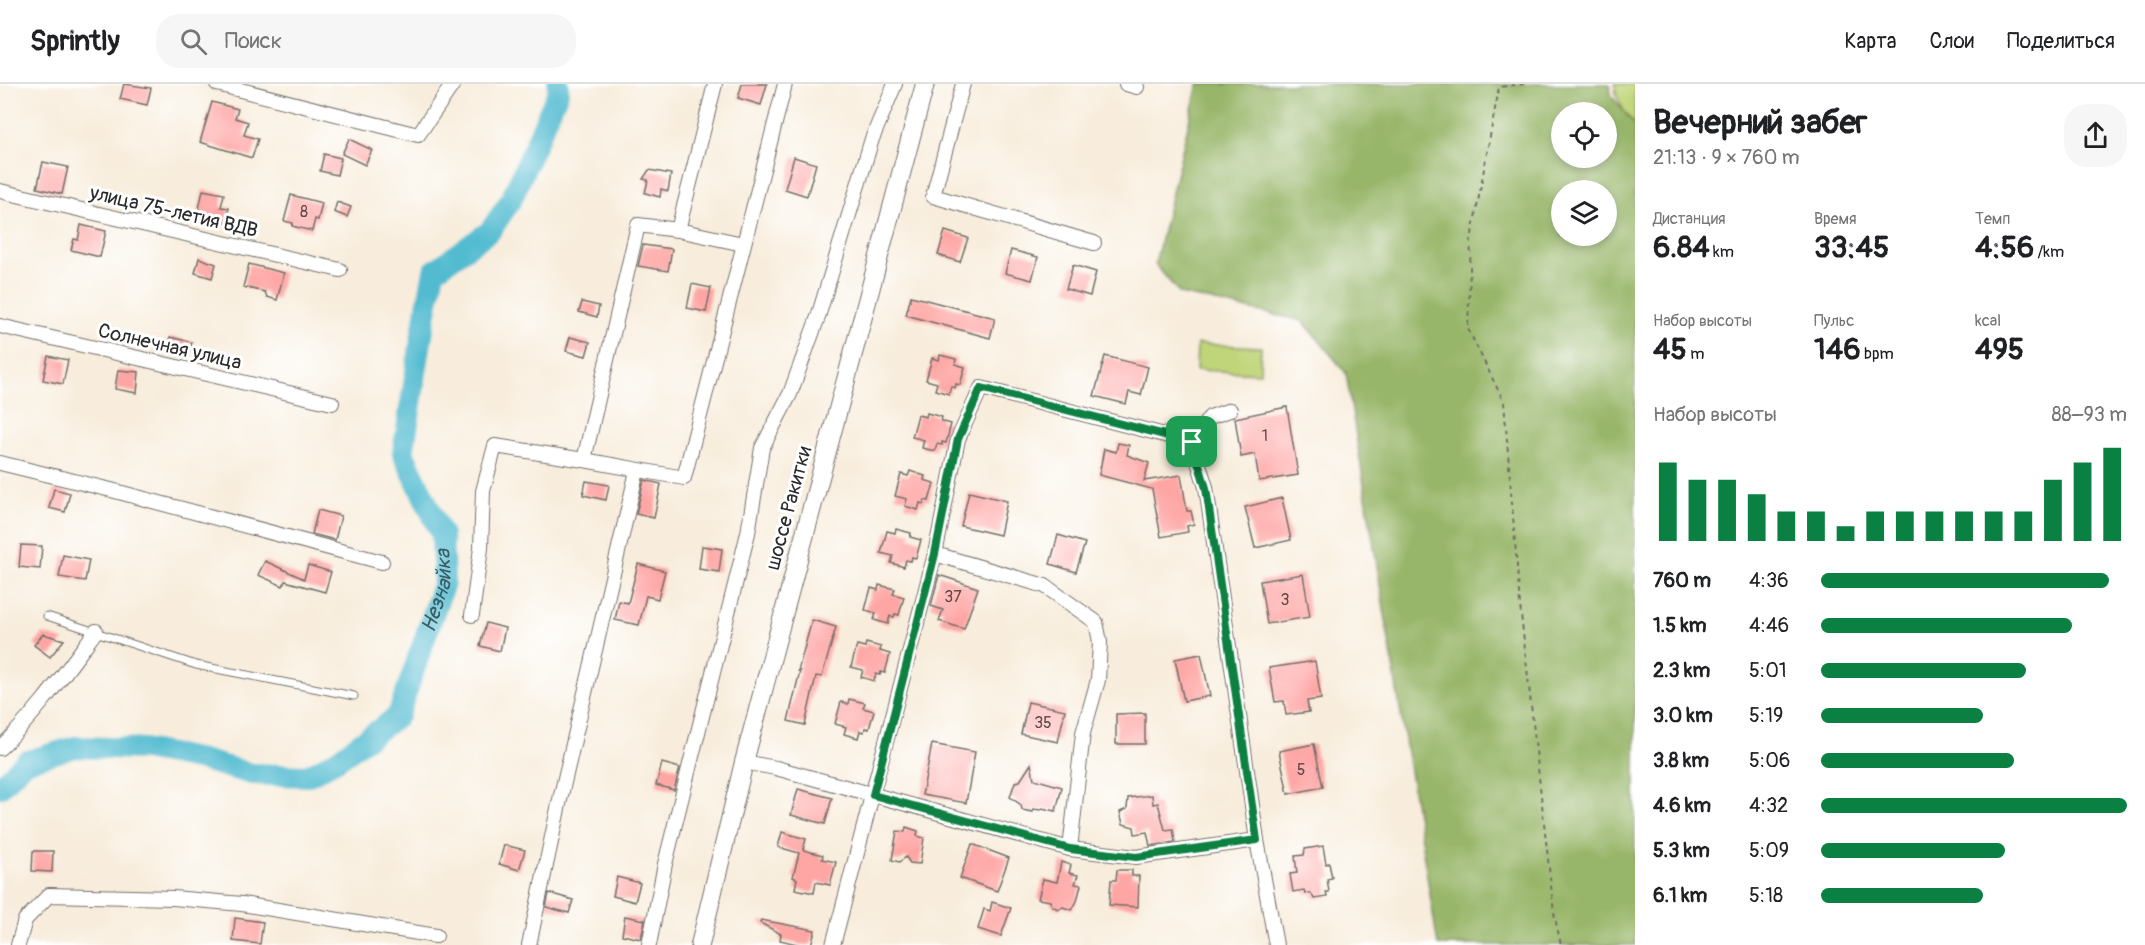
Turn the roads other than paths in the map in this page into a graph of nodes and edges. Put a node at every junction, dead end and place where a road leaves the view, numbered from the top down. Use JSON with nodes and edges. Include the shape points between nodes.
{"nodes":[{"id":1,"x":217,"y":84,"type":"edge"},
{"id":2,"x":453,"y":84,"type":"edge"},
{"id":3,"x":715,"y":84,"type":"edge"},
{"id":4,"x":785,"y":84,"type":"edge"},
{"id":5,"x":895,"y":84,"type":"edge"},
{"id":6,"x":925,"y":84,"type":"edge"},
{"id":7,"x":963,"y":84,"type":"edge"},
{"id":8,"x":0,"y":191,"type":"edge"},
{"id":9,"x":678,"y":230,"type":"junction"},
{"id":10,"x":1094,"y":243,"type":"dead end"},
{"id":11,"x":743,"y":244,"type":"junction"},
{"id":12,"x":340,"y":270,"type":"dead end"},
{"id":13,"x":0,"y":326,"type":"edge"},
{"id":14,"x":332,"y":403,"type":"dead end"},
{"id":15,"x":1230,"y":410,"type":"dead end"},
{"id":16,"x":1192,"y":442,"type":"junction"},
{"id":17,"x":584,"y":460,"type":"junction"},
{"id":18,"x":0,"y":463,"type":"edge"},
{"id":19,"x":638,"y":471,"type":"junction"},
{"id":20,"x":935,"y":554,"type":"junction"},
{"id":21,"x":382,"y":562,"type":"dead end"},
{"id":22,"x":472,"y":615,"type":"dead end"},
{"id":23,"x":47,"y":616,"type":"dead end"},
{"id":24,"x":96,"y":631,"type":"junction"},
{"id":25,"x":354,"y":696,"type":"dead end"},
{"id":26,"x":0,"y":748,"type":"edge"},
{"id":27,"x":744,"y":762,"type":"junction"},
{"id":28,"x":873,"y":795,"type":"junction"},
{"id":29,"x":1257,"y":840,"type":"junction"},
{"id":30,"x":1070,"y":849,"type":"junction"},
{"id":31,"x":436,"y":936,"type":"dead end"},
{"id":32,"x":18,"y":945,"type":"edge"},
{"id":33,"x":529,"y":945,"type":"edge"},
{"id":34,"x":649,"y":945,"type":"edge"},
{"id":35,"x":700,"y":945,"type":"edge"},
{"id":36,"x":833,"y":945,"type":"edge"},
{"id":37,"x":1276,"y":945,"type":"edge"}],
"edges":[{"from":1,"to":2,"type":"street","via":[[418,135]]},
{"from":3,"to":9,"type":"street"},
{"from":4,"to":11,"type":"street"},
{"from":5,"to":34,"type":"street","via":[[872,140],[790,394],[762,448],[748,533],[665,864]]},
{"from":6,"to":27,"type":"main road","name":"шоссе Ракитки"},
{"from":7,"to":10,"type":"street","via":[[933,196]]},
{"from":8,"to":12,"type":"street","name":"улица 75-летия ВДВ"},
{"from":9,"to":11,"type":"street"},
{"from":9,"to":17,"type":"street","via":[[638,225]]},
{"from":11,"to":19,"type":"street","via":[[684,478]]},
{"from":13,"to":14,"type":"street","name":"Солнечная улица"},
{"from":15,"to":16,"type":"street","via":[[1210,417]]},
{"from":16,"to":20,"type":"street","via":[[981,388],[958,439]]},
{"from":16,"to":29,"type":"street","via":[[1206,488]]},
{"from":17,"to":19,"type":"street"},
{"from":17,"to":22,"type":"street","via":[[495,446],[483,491],[482,548]]},
{"from":18,"to":21,"type":"street"},
{"from":19,"to":33,"type":"street"},
{"from":20,"to":28,"type":"street"},
{"from":20,"to":30,"type":"street","via":[[1045,586],[1096,622],[1100,642],[1098,680],[1083,733]]},
{"from":23,"to":24,"type":"lane"},
{"from":24,"to":25,"type":"lane","via":[[196,665]]},
{"from":24,"to":26,"type":"street","via":[[46,698]]},
{"from":27,"to":28,"type":"street"},
{"from":27,"to":35,"type":"main road","name":"шоссе Ракитки"},
{"from":28,"to":30,"type":"street"},
{"from":28,"to":36,"type":"street"},
{"from":29,"to":30,"type":"street","via":[[1136,857]]},
{"from":29,"to":37,"type":"street"},
{"from":31,"to":32,"type":"street","via":[[242,904],[49,895],[25,920]]}]}
